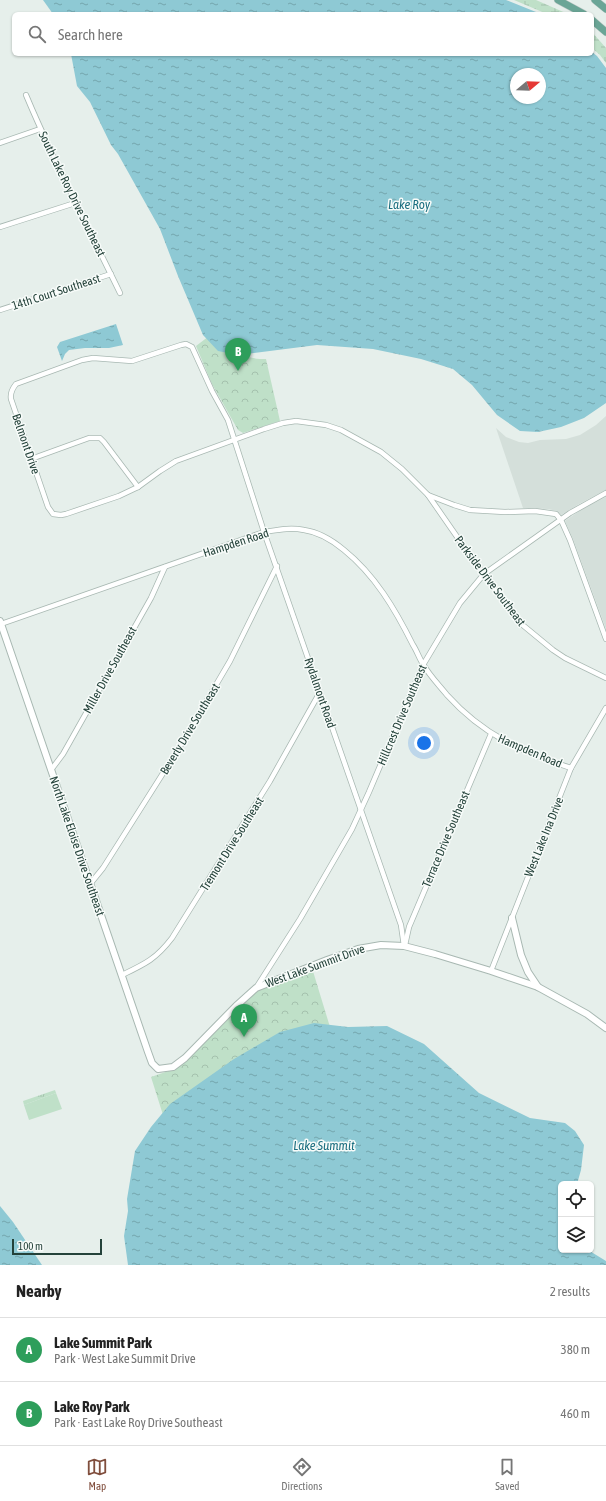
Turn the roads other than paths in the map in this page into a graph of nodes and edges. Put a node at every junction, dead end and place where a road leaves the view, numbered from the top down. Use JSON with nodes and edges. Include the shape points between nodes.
{"nodes":[{"id":1,"x":558,"y":0,"type":"edge"},
{"id":2,"x":595,"y":0,"type":"edge"},
{"id":3,"x":606,"y":9,"type":"edge"},
{"id":4,"x":580,"y":12,"type":"edge"},
{"id":5,"x":594,"y":22,"type":"edge"},
{"id":6,"x":606,"y":32,"type":"edge"},
{"id":7,"x":26,"y":95,"type":"dead end"},
{"id":8,"x":40,"y":129,"type":"junction"},
{"id":9,"x":0,"y":143,"type":"edge"},
{"id":10,"x":75,"y":203,"type":"junction"},
{"id":11,"x":0,"y":227,"type":"edge"},
{"id":12,"x":111,"y":274,"type":"junction"},
{"id":13,"x":120,"y":293,"type":"dead end"},
{"id":14,"x":0,"y":310,"type":"edge"},
{"id":15,"x":203,"y":372,"type":"joint"},
{"id":16,"x":235,"y":440,"type":"junction"},
{"id":17,"x":31,"y":458,"type":"junction"},
{"id":18,"x":138,"y":487,"type":"junction"},
{"id":19,"x":606,"y":493,"type":"edge"},
{"id":20,"x":428,"y":495,"type":"junction"},
{"id":21,"x":560,"y":520,"type":"junction"},
{"id":22,"x":264,"y":532,"type":"junction"},
{"id":23,"x":276,"y":566,"type":"junction"},
{"id":24,"x":165,"y":567,"type":"junction"},
{"id":25,"x":484,"y":574,"type":"junction"},
{"id":26,"x":1,"y":622,"type":"edge"},
{"id":27,"x":606,"y":639,"type":"edge"},
{"id":28,"x":423,"y":665,"type":"junction"},
{"id":29,"x":606,"y":678,"type":"edge"},
{"id":30,"x":320,"y":692,"type":"junction"},
{"id":31,"x":606,"y":708,"type":"edge"},
{"id":32,"x":491,"y":734,"type":"junction"},
{"id":33,"x":571,"y":768,"type":"junction"},
{"id":34,"x":51,"y":770,"type":"junction"},
{"id":35,"x":360,"y":809,"type":"junction"},
{"id":36,"x":90,"y":884,"type":"junction"},
{"id":37,"x":512,"y":918,"type":"junction"},
{"id":38,"x":404,"y":946,"type":"junction"},
{"id":39,"x":491,"y":971,"type":"junction"},
{"id":40,"x":122,"y":975,"type":"junction"},
{"id":41,"x":538,"y":987,"type":"junction"},
{"id":42,"x":256,"y":988,"type":"junction"},
{"id":43,"x":604,"y":1025,"type":"edge"},
{"id":44,"x":158,"y":1069,"type":"joint"}],
"edges":[{"from":1,"to":4,"type":"main road"},
{"from":2,"to":3,"type":"main road"},
{"from":5,"to":6,"type":"main road"},
{"from":7,"to":8,"type":"street","name":"South Lake Roy Drive Southeast"},
{"from":8,"to":9,"type":"street"},
{"from":8,"to":10,"type":"street","name":"South Lake Roy Drive Southeast"},
{"from":10,"to":11,"type":"street"},
{"from":10,"to":12,"type":"street","name":"South Lake Roy Drive Southeast"},
{"from":12,"to":13,"type":"street","name":"South Lake Roy Drive Southeast"},
{"from":12,"to":14,"type":"street","name":"14th Court Southeast"},
{"from":15,"to":16,"type":"street","name":"Rydalmont Road","via":[[228,420]]},
{"from":15,"to":17,"type":"street","name":"Belmont Drive","via":[[192,347],[186,344],[132,361],[93,358],[82,360],[16,384],[10,394],[11,399]]},
{"from":16,"to":18,"type":"street","name":"Belmont Drive","via":[[176,461]]},
{"from":16,"to":20,"type":"street","name":"Belmont Drive","via":[[287,422],[326,425],[341,430],[387,456]]},
{"from":16,"to":22,"type":"street","name":"Rydalmont Road"},
{"from":17,"to":18,"type":"street","via":[[89,438],[100,438]]},
{"from":17,"to":18,"type":"street","name":"Belmont Drive","via":[[48,507],[56,515],[119,496]]},
{"from":19,"to":21,"type":"street","name":"Hillcrest Drive Southeast"},
{"from":20,"to":21,"type":"street","via":[[470,510],[535,510],[556,514]]},
{"from":20,"to":25,"type":"street","name":"Parkside Drive Southeast"},
{"from":21,"to":25,"type":"street","name":"Hillcrest Drive Southeast"},
{"from":21,"to":27,"type":"street","via":[[570,540]]},
{"from":22,"to":23,"type":"street","name":"Rydalmont Road"},
{"from":22,"to":24,"type":"street","name":"Hampden Road"},
{"from":22,"to":28,"type":"street","name":"Hampden Road","via":[[304,530],[322,536],[346,552],[363,567],[381,590]]},
{"from":23,"to":30,"type":"street","name":"Rydalmont Road"},
{"from":23,"to":36,"type":"street","name":"Beverly Drive Southeast","via":[[211,694],[103,868]]},
{"from":24,"to":26,"type":"street","name":"Hampden Road"},
{"from":24,"to":34,"type":"street","name":"Miller Drive Southeast","via":[[151,598],[71,741]]},
{"from":25,"to":28,"type":"street","name":"Hillcrest Drive Southeast","via":[[460,603]]},
{"from":25,"to":29,"type":"street","name":"Parkside Drive Southeast","via":[[510,611],[527,629],[565,658]]},
{"from":26,"to":34,"type":"street","name":"North Lake Eloise Drive Southeast"},
{"from":28,"to":32,"type":"street","name":"Hampden Road","via":[[459,707]]},
{"from":28,"to":35,"type":"street","name":"Hillcrest Drive Southeast"},
{"from":30,"to":35,"type":"street","name":"Rydalmont Road"},
{"from":30,"to":40,"type":"street","name":"Tremont Drive Southeast","via":[[270,781],[172,938],[151,961]]},
{"from":31,"to":33,"type":"street","name":"West Lake Ina Drive"},
{"from":32,"to":33,"type":"street","name":"Hampden Road","via":[[540,758]]},
{"from":32,"to":38,"type":"street","name":"Terrace Drive Southeast","via":[[409,927]]},
{"from":33,"to":37,"type":"street","name":"West Lake Ina Drive"},
{"from":34,"to":36,"type":"street","name":"North Lake Eloise Drive Southeast"},
{"from":35,"to":38,"type":"street","name":"Rydalmont Road","via":[[401,925]]},
{"from":35,"to":42,"type":"street","name":"Hillcrest Drive Southeast","via":[[352,829],[300,919]]},
{"from":36,"to":40,"type":"street","name":"North Lake Eloise Drive Southeast"},
{"from":37,"to":39,"type":"street","name":"West Lake Ina Drive"},
{"from":37,"to":41,"type":"street","via":[[521,955]]},
{"from":38,"to":39,"type":"street","name":"West Lake Summit Drive"},
{"from":38,"to":42,"type":"street","name":"West Lake Summit Drive","via":[[381,945],[358,949]]},
{"from":39,"to":41,"type":"street","name":"West Lake Summit Drive"},
{"from":40,"to":44,"type":"street","name":"North Lake Eloise Drive Southeast","via":[[152,1063]]},
{"from":41,"to":43,"type":"street","name":"West Lake Summit Drive"},
{"from":42,"to":44,"type":"street","name":"West Lake Summit Drive","via":[[185,1058],[173,1067]]}]}
